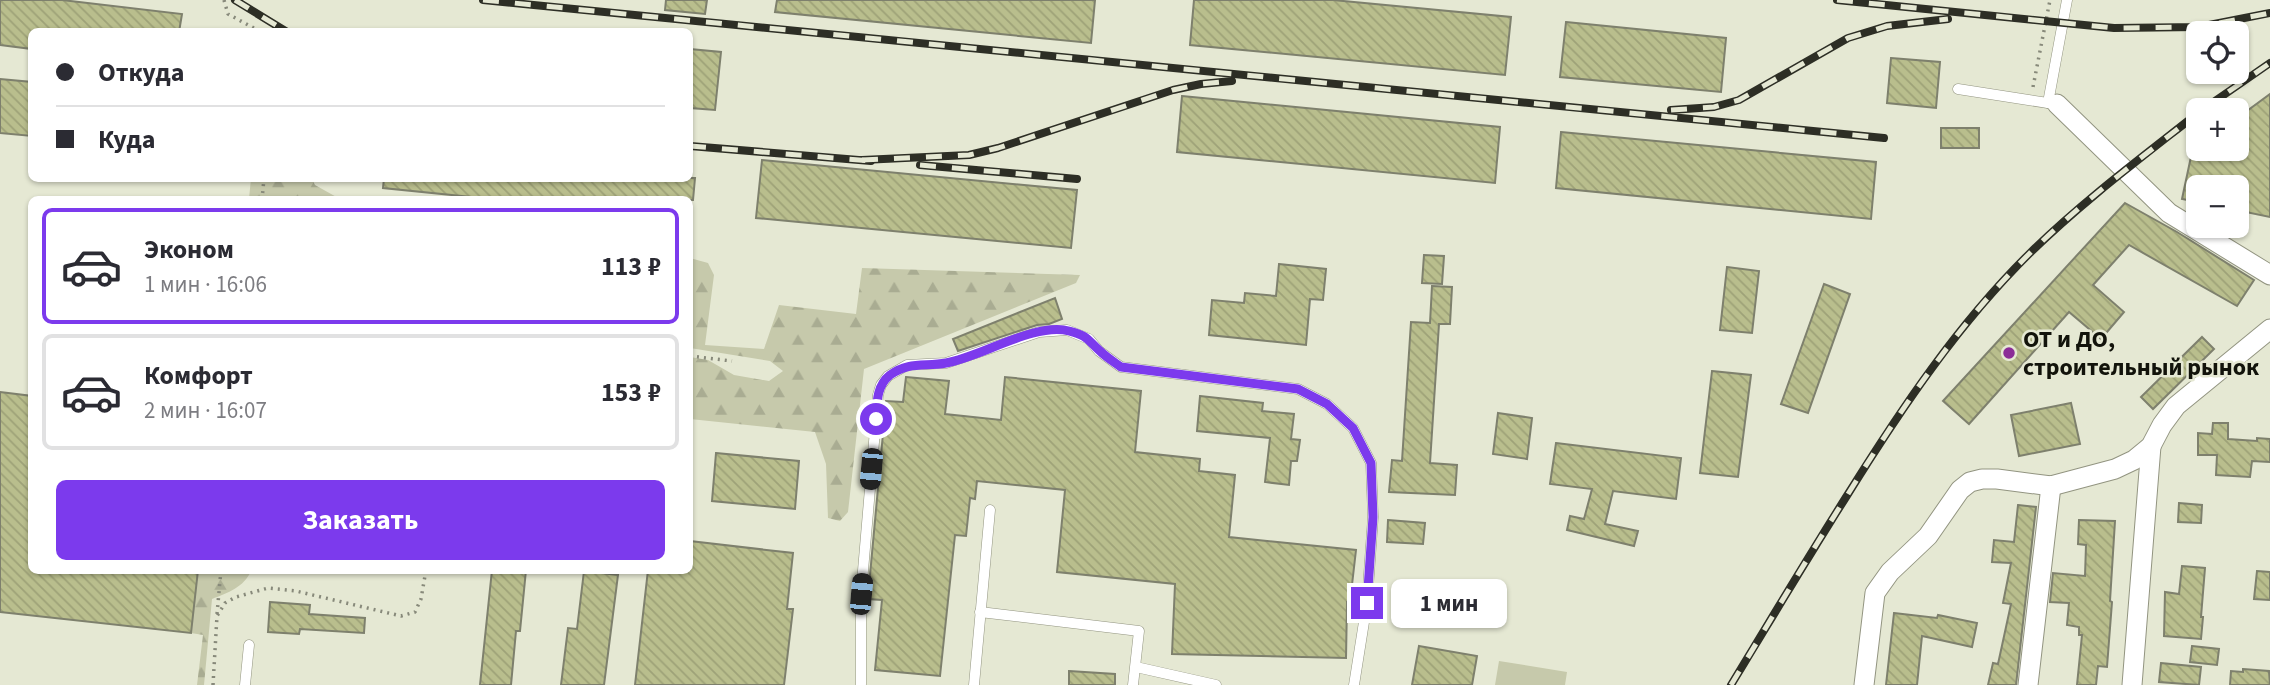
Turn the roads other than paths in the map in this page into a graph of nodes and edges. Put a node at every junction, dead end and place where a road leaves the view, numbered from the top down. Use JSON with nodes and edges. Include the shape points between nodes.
{"nodes":[{"id":1,"x":2067,"y":0,"type":"edge"},
{"id":2,"x":1958,"y":89,"type":"dead end"},
{"id":3,"x":2052,"y":103,"type":"junction"},
{"id":4,"x":2270,"y":275,"type":"edge"},
{"id":5,"x":2270,"y":329,"type":"edge"},
{"id":6,"x":2151,"y":446,"type":"junction"},
{"id":7,"x":2052,"y":486,"type":"junction"},
{"id":8,"x":990,"y":510,"type":"dead end"},
{"id":9,"x":980,"y":612,"type":"junction"},
{"id":10,"x":249,"y":645,"type":"dead end"},
{"id":11,"x":1136,"y":667,"type":"junction"},
{"id":12,"x":861,"y":684,"type":"edge"},
{"id":13,"x":245,"y":685,"type":"edge"},
{"id":14,"x":974,"y":685,"type":"edge"},
{"id":15,"x":1133,"y":685,"type":"edge"},
{"id":16,"x":1216,"y":685,"type":"edge"},
{"id":17,"x":1354,"y":685,"type":"edge"},
{"id":18,"x":1864,"y":685,"type":"edge"},
{"id":19,"x":2028,"y":685,"type":"edge"},
{"id":20,"x":2133,"y":685,"type":"edge"}],
"edges":[{"from":1,"to":3,"type":"lane"},
{"from":2,"to":3,"type":"lane"},
{"from":3,"to":4,"type":"street","via":[[2169,213]]},
{"from":5,"to":6,"type":"street","via":[[2176,407]]},
{"from":6,"to":7,"type":"street","via":[[2115,470]]},
{"from":6,"to":20,"type":"street"},
{"from":7,"to":18,"type":"street","via":[[1997,479],[1970,482],[1960,490],[1928,537],[1890,572],[1875,593]]},
{"from":7,"to":19,"type":"street"},
{"from":8,"to":9,"type":"lane"},
{"from":9,"to":11,"type":"lane","via":[[1139,631]]},
{"from":9,"to":14,"type":"lane"},
{"from":10,"to":13,"type":"lane"},
{"from":11,"to":15,"type":"lane"},
{"from":11,"to":16,"type":"lane"},
{"from":12,"to":17,"type":"lane","via":[[861,594],[881,385],[908,365],[946,363],[1039,332],[1067,330],[1089,339],[1121,367],[1298,389],[1327,404],[1353,428],[1371,463],[1373,517],[1367,603]]}]}
